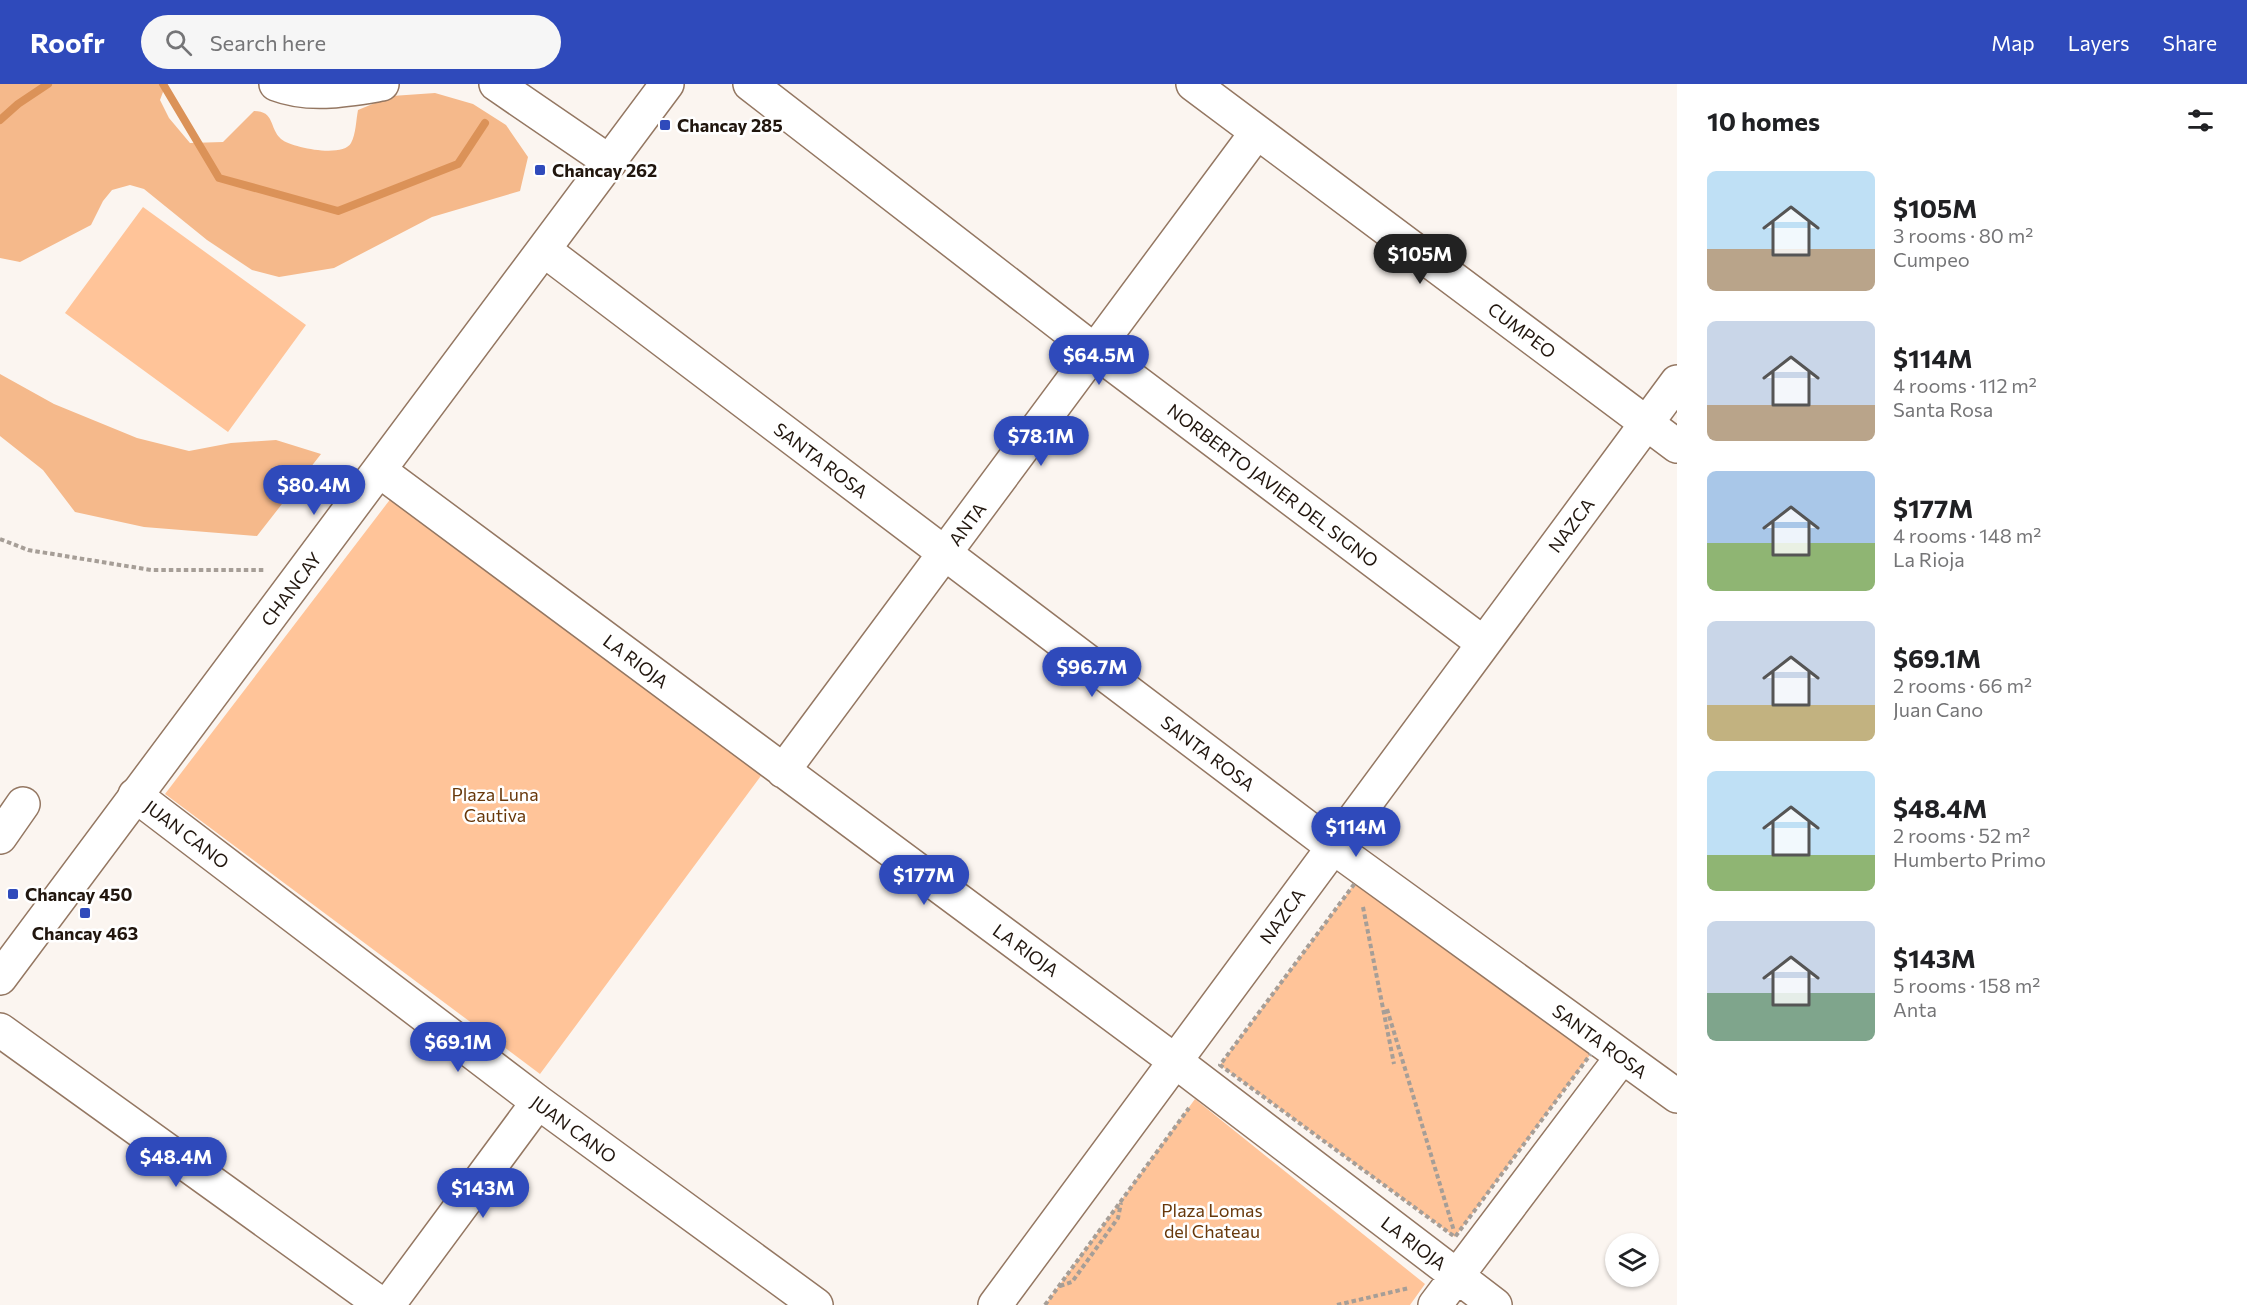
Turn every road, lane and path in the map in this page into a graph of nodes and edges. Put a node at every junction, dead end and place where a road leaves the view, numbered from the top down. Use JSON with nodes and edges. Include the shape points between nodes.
{"nodes":[{"id":1,"x":276,"y":84,"type":"edge"},
{"id":2,"x":382,"y":84,"type":"edge"},
{"id":3,"x":496,"y":84,"type":"edge"},
{"id":4,"x":668,"y":84,"type":"edge"},
{"id":5,"x":750,"y":84,"type":"edge"},
{"id":6,"x":1193,"y":84,"type":"edge"},
{"id":7,"x":1257,"y":132,"type":"junction"},
{"id":8,"x":610,"y":162,"type":"junction"},
{"id":9,"x":544,"y":250,"type":"junction"},
{"id":10,"x":1095,"y":351,"type":"junction"},
{"id":11,"x":1677,"y":381,"type":"edge"},
{"id":12,"x":1646,"y":423,"type":"junction"},
{"id":13,"x":1677,"y":446,"type":"edge"},
{"id":14,"x":381,"y":471,"type":"junction"},
{"id":15,"x":0,"y":539,"type":"edge"},
{"id":16,"x":945,"y":554,"type":"junction"},
{"id":17,"x":306,"y":569,"type":"junction"},
{"id":18,"x":1483,"y":644,"type":"junction"},
{"id":19,"x":783,"y":771,"type":"junction"},
{"id":20,"x":135,"y":795,"type":"junction"},
{"id":21,"x":23,"y":804,"type":"dead end"},
{"id":22,"x":0,"y":837,"type":"edge"},
{"id":23,"x":1333,"y":847,"type":"junction"},
{"id":24,"x":1358,"y":879,"type":"junction"},
{"id":25,"x":1360,"y":891,"type":"dead end"},
{"id":26,"x":1362,"y":902,"type":"dead end"},
{"id":27,"x":0,"y":978,"type":"edge"},
{"id":28,"x":1387,"y":1009,"type":"dead end"},
{"id":29,"x":0,"y":1030,"type":"edge"},
{"id":30,"x":1622,"y":1057,"type":"junction"},
{"id":31,"x":1175,"y":1061,"type":"junction"},
{"id":32,"x":1394,"y":1064,"type":"dead end"},
{"id":33,"x":1677,"y":1096,"type":"edge"},
{"id":34,"x":1195,"y":1100,"type":"dead end"},
{"id":35,"x":538,"y":1102,"type":"junction"},
{"id":36,"x":1122,"y":1200,"type":"junction"},
{"id":37,"x":1455,"y":1237,"type":"junction"},
{"id":38,"x":1456,"y":1275,"type":"junction"},
{"id":39,"x":1059,"y":1286,"type":"junction"},
{"id":40,"x":1424,"y":1296,"type":"edge"},
{"id":41,"x":382,"y":1305,"type":"edge"},
{"id":42,"x":388,"y":1305,"type":"edge"},
{"id":43,"x":816,"y":1305,"type":"edge"},
{"id":44,"x":995,"y":1305,"type":"edge"},
{"id":45,"x":1045,"y":1305,"type":"edge"},
{"id":46,"x":1337,"y":1305,"type":"edge"},
{"id":47,"x":1495,"y":1305,"type":"edge"}],
"edges":[{"from":1,"to":2,"type":"street","via":[[300,91],[341,91]]},
{"from":3,"to":8,"type":"street"},
{"from":4,"to":8,"type":"street","name":"CHANCAY"},
{"from":5,"to":10,"type":"street","name":"NORBERTO JAVIER DEL SIGNO"},
{"from":6,"to":7,"type":"street","name":"CUMPEO"},
{"from":7,"to":10,"type":"street","name":"ANTA"},
{"from":7,"to":12,"type":"street","name":"CUMPEO"},
{"from":8,"to":9,"type":"street","name":"CHANCAY"},
{"from":9,"to":14,"type":"street","name":"CHANCAY"},
{"from":9,"to":16,"type":"street","name":"SANTA ROSA"},
{"from":10,"to":16,"type":"street","name":"ANTA"},
{"from":10,"to":18,"type":"street","name":"NORBERTO JAVIER DEL SIGNO"},
{"from":11,"to":12,"type":"street","name":"NAZCA"},
{"from":12,"to":13,"type":"street","name":"CUMPEO"},
{"from":12,"to":18,"type":"street","name":"NAZCA"},
{"from":14,"to":17,"type":"street","name":"CHANCAY"},
{"from":14,"to":19,"type":"street","name":"LA RIOJA"},
{"from":15,"to":17,"type":"path","via":[[28,550],[151,570]]},
{"from":16,"to":19,"type":"street","name":"ANTA"},
{"from":16,"to":23,"type":"street","name":"SANTA ROSA"},
{"from":17,"to":20,"type":"street","name":"CHANCAY"},
{"from":18,"to":23,"type":"street","name":"NAZCA"},
{"from":19,"to":31,"type":"street","name":"LA RIOJA"},
{"from":20,"to":27,"type":"street","name":"CHANCAY"},
{"from":20,"to":35,"type":"street","name":"JUAN CANO"},
{"from":21,"to":22,"type":"street"},
{"from":23,"to":30,"type":"street","name":"SANTA ROSA"},
{"from":23,"to":31,"type":"street","name":"NAZCA"},
{"from":24,"to":25,"type":"path"},
{"from":24,"to":37,"type":"path","via":[[1593,1051]]},
{"from":24,"to":37,"type":"path","via":[[1220,1065]]},
{"from":26,"to":32,"type":"path"},
{"from":28,"to":37,"type":"path"},
{"from":29,"to":41,"type":"street"},
{"from":30,"to":33,"type":"street","name":"SANTA ROSA"},
{"from":30,"to":38,"type":"street"},
{"from":31,"to":38,"type":"street","name":"LA RIOJA"},
{"from":31,"to":44,"type":"street","name":"NAZCA"},
{"from":34,"to":36,"type":"path"},
{"from":35,"to":42,"type":"street"},
{"from":35,"to":43,"type":"street","name":"JUAN CANO"},
{"from":36,"to":39,"type":"path"},
{"from":36,"to":39,"type":"path","via":[[1118,1218],[1072,1282]]},
{"from":38,"to":40,"type":"street"},
{"from":38,"to":47,"type":"street","name":"LA RIOJA"},
{"from":39,"to":45,"type":"path"},
{"from":40,"to":46,"type":"path"}]}
